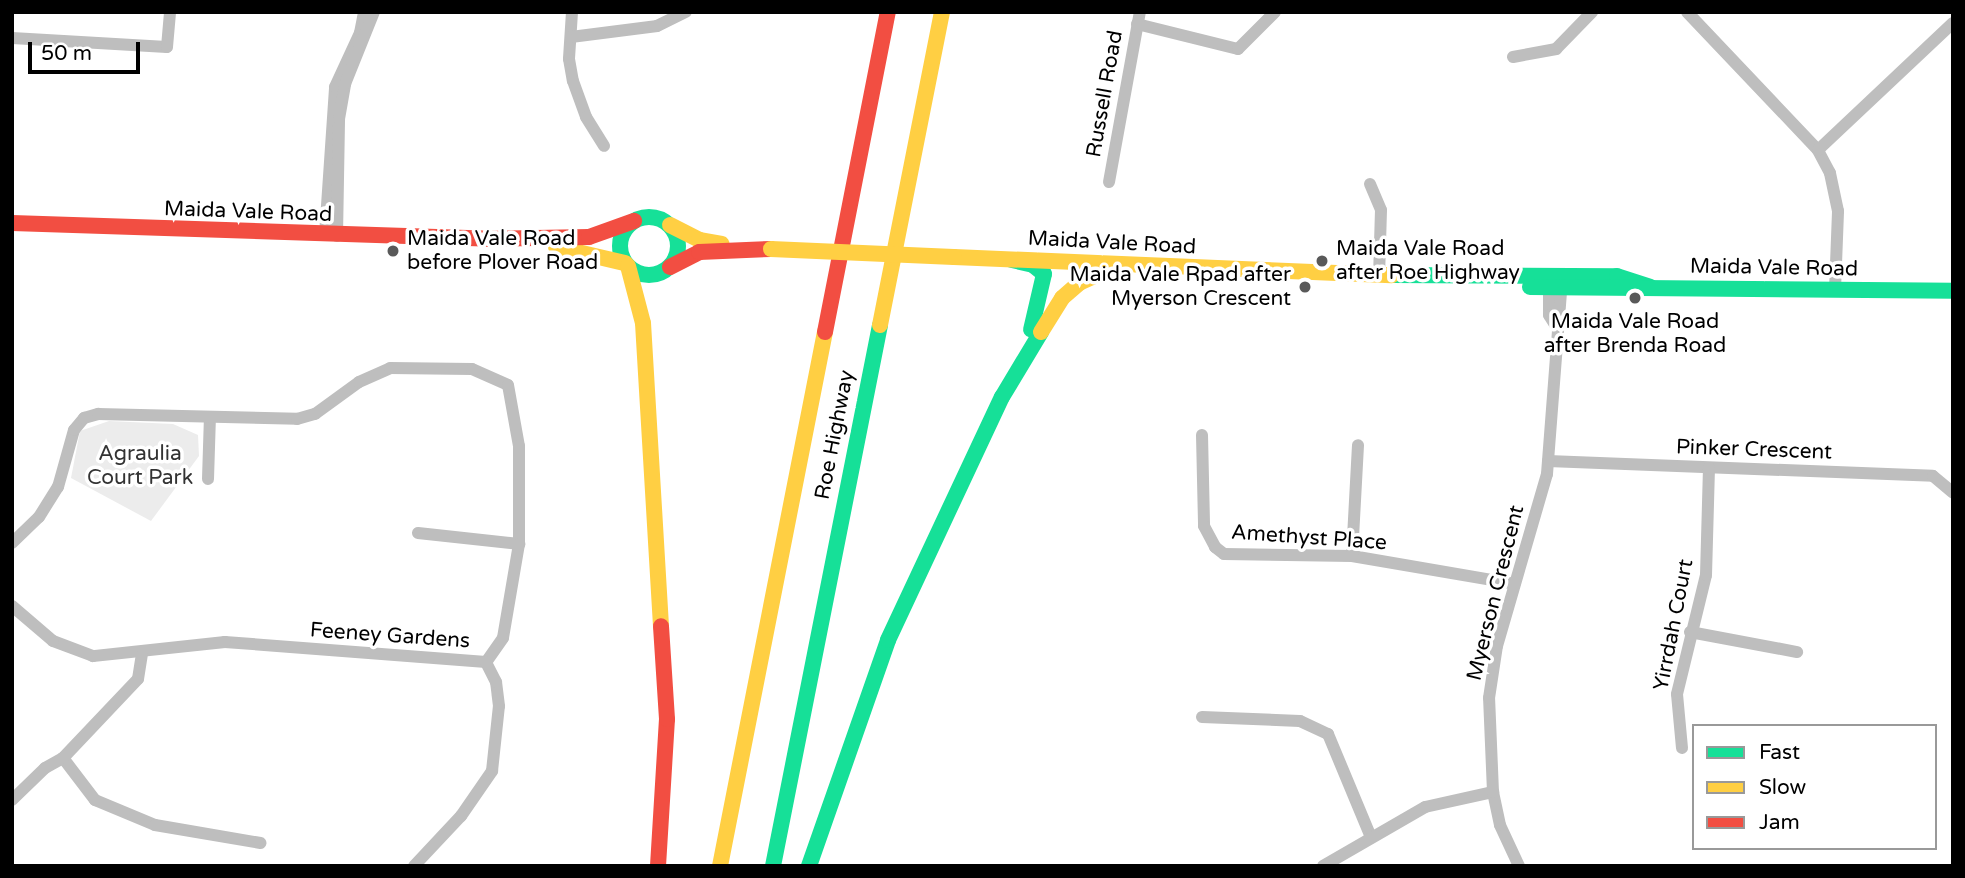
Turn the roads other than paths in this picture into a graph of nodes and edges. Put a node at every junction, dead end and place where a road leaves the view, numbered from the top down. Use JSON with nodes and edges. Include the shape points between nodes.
{"nodes":[{"id":1,"x":170,"y":12,"type":"edge"},
{"id":2,"x":364,"y":12,"type":"edge"},
{"id":3,"x":374,"y":12,"type":"edge"},
{"id":4,"x":572,"y":12,"type":"edge"},
{"id":5,"x":686,"y":12,"type":"edge"},
{"id":6,"x":888,"y":12,"type":"edge"},
{"id":7,"x":942,"y":12,"type":"edge"},
{"id":8,"x":1275,"y":12,"type":"edge"},
{"id":9,"x":1592,"y":12,"type":"edge"},
{"id":10,"x":1687,"y":12,"type":"edge"},
{"id":11,"x":1139,"y":18,"type":"edge"},
{"id":12,"x":1953,"y":23,"type":"edge"},
{"id":13,"x":571,"y":37,"type":"junction"},
{"id":14,"x":12,"y":38,"type":"edge"},
{"id":15,"x":1513,"y":57,"type":"dead end"},
{"id":16,"x":604,"y":146,"type":"dead end"},
{"id":17,"x":1818,"y":150,"type":"junction"},
{"id":18,"x":1109,"y":182,"type":"dead end"},
{"id":19,"x":1370,"y":184,"type":"dead end"},
{"id":20,"x":663,"y":220,"type":"junction"},
{"id":21,"x":634,"y":221,"type":"junction"},
{"id":22,"x":12,"y":223,"type":"edge"},
{"id":23,"x":331,"y":236,"type":"junction"},
{"id":24,"x":483,"y":239,"type":"junction"},
{"id":25,"x":739,"y":248,"type":"junction"},
{"id":26,"x":1012,"y":260,"type":"junction"},
{"id":27,"x":626,"y":265,"type":"junction"},
{"id":28,"x":1119,"y":265,"type":"junction"},
{"id":29,"x":667,"y":270,"type":"junction"},
{"id":30,"x":1378,"y":275,"type":"junction"},
{"id":31,"x":1555,"y":281,"type":"junction"},
{"id":32,"x":1835,"y":290,"type":"junction"},
{"id":33,"x":1953,"y":291,"type":"edge"},
{"id":34,"x":1897,"y":292,"type":"junction"},
{"id":35,"x":1953,"y":298,"type":"edge"},
{"id":36,"x":1022,"y":359,"type":"junction"},
{"id":37,"x":210,"y":417,"type":"junction"},
{"id":38,"x":1202,"y":435,"type":"dead end"},
{"id":39,"x":1358,"y":445,"type":"dead end"},
{"id":40,"x":1548,"y":461,"type":"junction"},
{"id":41,"x":1709,"y":468,"type":"junction"},
{"id":42,"x":208,"y":479,"type":"dead end"},
{"id":43,"x":1953,"y":493,"type":"edge"},
{"id":44,"x":418,"y":533,"type":"dead end"},
{"id":45,"x":12,"y":543,"type":"edge"},
{"id":46,"x":519,"y":544,"type":"junction"},
{"id":47,"x":1352,"y":556,"type":"junction"},
{"id":48,"x":1515,"y":584,"type":"junction"},
{"id":49,"x":12,"y":606,"type":"edge"},
{"id":50,"x":1690,"y":632,"type":"junction"},
{"id":51,"x":1797,"y":653,"type":"dead end"},
{"id":52,"x":142,"y":655,"type":"junction"},
{"id":53,"x":486,"y":662,"type":"junction"},
{"id":54,"x":1202,"y":717,"type":"dead end"},
{"id":55,"x":1682,"y":748,"type":"dead end"},
{"id":56,"x":63,"y":758,"type":"junction"},
{"id":57,"x":1493,"y":792,"type":"junction"},
{"id":58,"x":12,"y":800,"type":"edge"},
{"id":59,"x":1370,"y":835,"type":"junction"},
{"id":60,"x":260,"y":843,"type":"dead end"},
{"id":61,"x":414,"y":866,"type":"edge"},
{"id":62,"x":658,"y":866,"type":"edge"},
{"id":63,"x":720,"y":866,"type":"edge"},
{"id":64,"x":773,"y":866,"type":"edge"},
{"id":65,"x":809,"y":866,"type":"edge"},
{"id":66,"x":1323,"y":866,"type":"edge"},
{"id":67,"x":1519,"y":866,"type":"edge"}],
"edges":[{"from":1,"to":14,"type":"street","via":[[167,47]]},
{"from":2,"to":23,"type":"street","via":[[360,33],[335,87]]},
{"from":3,"to":23,"type":"street","via":[[345,84]]},
{"from":4,"to":13,"type":"street"},
{"from":5,"to":13,"type":"street","via":[[657,26]]},
{"from":6,"to":63,"type":"main road","name":"Roe Highway"},
{"from":7,"to":64,"type":"main road","name":"Roe Highway"},
{"from":8,"to":11,"type":"street","via":[[1238,49]]},
{"from":9,"to":15,"type":"street","via":[[1556,49]]},
{"from":10,"to":17,"type":"street"},
{"from":11,"to":18,"type":"street","name":"Russell Road"},
{"from":12,"to":17,"type":"street"},
{"from":13,"to":16,"type":"street","via":[[573,81],[586,117]]},
{"from":17,"to":32,"type":"street","via":[[1830,173],[1838,211]]},
{"from":19,"to":30,"type":"street","via":[[1381,210]]},
{"from":20,"to":21,"type":"main road","via":[[644,217]]},
{"from":20,"to":25,"type":"main road","name":"Maida Vale Road","via":[[699,240]]},
{"from":20,"to":29,"type":"main road","via":[[678,246]]},
{"from":21,"to":24,"type":"main road","name":"Maida Vale Road","via":[[589,237]]},
{"from":21,"to":27,"type":"main road","via":[[621,236]]},
{"from":22,"to":23,"type":"main road","name":"Maida Vale Road"},
{"from":23,"to":24,"type":"main road","name":"Maida Vale Road"},
{"from":24,"to":27,"type":"main road","name":"Maida Vale Road","via":[[572,248]]},
{"from":25,"to":26,"type":"main road","name":"Maida Vale Road","bridge":true},
{"from":25,"to":29,"type":"main road","name":"Maida Vale Road","via":[[699,253]]},
{"from":26,"to":28,"type":"main road","name":"Maida Vale Road"},
{"from":26,"to":36,"type":"main road","via":[[1039,268],[1045,278]]},
{"from":27,"to":29,"type":"main road","via":[[649,275]]},
{"from":27,"to":62,"type":"main road","via":[[640,298],[643,323],[667,719]]},
{"from":28,"to":30,"type":"main road","name":"Maida Vale Road"},
{"from":28,"to":36,"type":"main road","via":[[1069,291]]},
{"from":30,"to":31,"type":"main road","name":"Maida Vale Road"},
{"from":31,"to":32,"type":"main road","name":"Maida Vale Road","via":[[1626,277],[1650,287]]},
{"from":31,"to":40,"type":"street","name":"Myerson Crescent","via":[[1562,314],[1556,326]]},
{"from":32,"to":34,"type":"main road","name":"Maida Vale Road"},
{"from":33,"to":34,"type":"main road","name":"Maida Vale Road"},
{"from":34,"to":35,"type":"main road","name":"Maida Vale Road"},
{"from":36,"to":65,"type":"main road","via":[[888,640]]},
{"from":37,"to":42,"type":"street"},
{"from":37,"to":45,"type":"street","via":[[98,414],[84,418],[74,430],[58,487],[39,516]]},
{"from":37,"to":46,"type":"street","name":"Feeney Gardens","via":[[297,419],[315,414],[359,382],[390,368],[472,369],[499,378],[508,386],[519,446]]},
{"from":38,"to":47,"type":"street","name":"Amethyst Place","via":[[1204,526],[1215,547],[1238,556]]},
{"from":39,"to":47,"type":"street"},
{"from":40,"to":41,"type":"street","name":"Pinker Crescent"},
{"from":40,"to":48,"type":"street","name":"Myerson Crescent"},
{"from":41,"to":43,"type":"street","name":"Pinker Crescent","via":[[1933,476]]},
{"from":41,"to":50,"type":"street","name":"Yirrdah Court","via":[[1706,575]]},
{"from":44,"to":46,"type":"street"},
{"from":46,"to":53,"type":"street","name":"Feeney Gardens","via":[[503,638]]},
{"from":47,"to":48,"type":"street","name":"Amethyst Place"},
{"from":48,"to":57,"type":"street","name":"Myerson Crescent","via":[[1497,646],[1489,698]]},
{"from":49,"to":52,"type":"street","name":"Feeney Gardens","via":[[53,641],[77,652]]},
{"from":50,"to":51,"type":"street"},
{"from":50,"to":55,"type":"street","name":"Yirrdah Court","via":[[1677,694]]},
{"from":52,"to":53,"type":"street","name":"Feeney Gardens","via":[[225,642]]},
{"from":52,"to":56,"type":"street","via":[[138,679]]},
{"from":53,"to":61,"type":"street","via":[[496,682],[499,705],[492,771],[461,817]]},
{"from":54,"to":59,"type":"street","via":[[1300,721],[1328,734]]},
{"from":56,"to":58,"type":"street","via":[[45,768]]},
{"from":56,"to":60,"type":"street","via":[[95,800],[155,825]]},
{"from":57,"to":59,"type":"street","via":[[1440,801]]},
{"from":57,"to":67,"type":"street","name":"Myerson Crescent","via":[[1500,825]]},
{"from":59,"to":66,"type":"street"}]}
